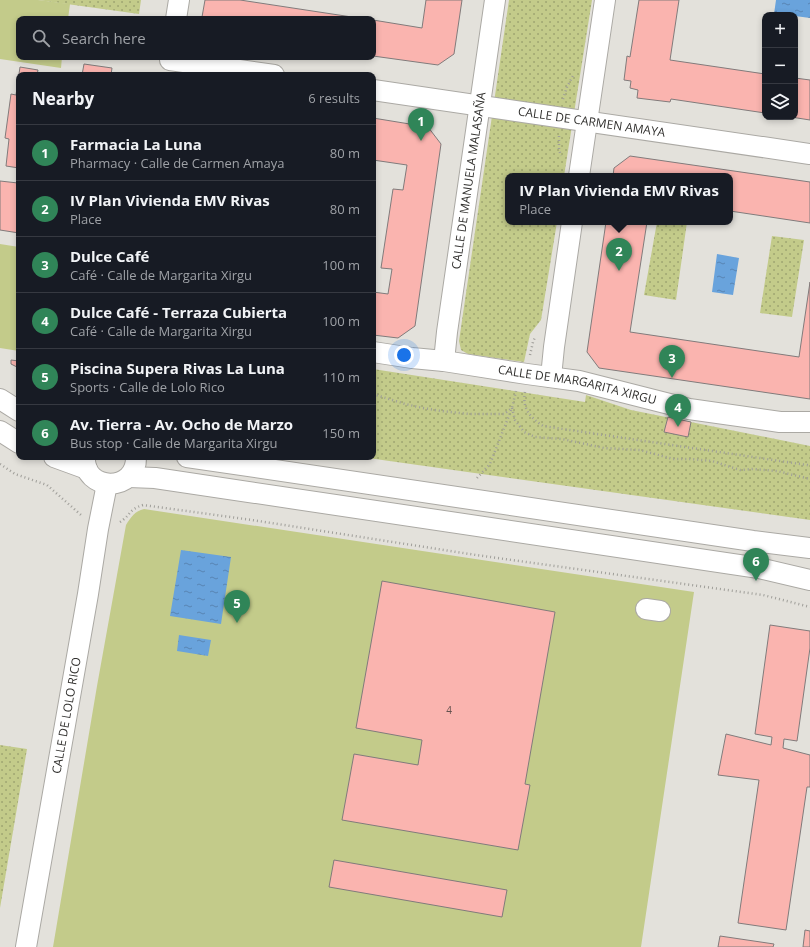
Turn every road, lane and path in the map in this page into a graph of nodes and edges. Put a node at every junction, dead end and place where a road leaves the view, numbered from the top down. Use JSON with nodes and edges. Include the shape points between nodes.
{"nodes":[{"id":1,"x":179,"y":0,"type":"edge"},
{"id":2,"x":495,"y":0,"type":"edge"},
{"id":3,"x":605,"y":0,"type":"edge"},
{"id":4,"x":176,"y":16,"type":"edge"},
{"id":5,"x":170,"y":64,"type":"edge"},
{"id":6,"x":246,"y":72,"type":"edge"},
{"id":7,"x":376,"y":90,"type":"edge"},
{"id":8,"x":480,"y":105,"type":"junction"},
{"id":9,"x":587,"y":121,"type":"junction"},
{"id":10,"x":810,"y":154,"type":"edge"},
{"id":11,"x":579,"y":173,"type":"edge"},
{"id":12,"x":572,"y":225,"type":"edge"},
{"id":13,"x":376,"y":352,"type":"edge"},
{"id":14,"x":444,"y":361,"type":"junction"},
{"id":15,"x":550,"y":377,"type":"junction"},
{"id":16,"x":376,"y":395,"type":"edge"},
{"id":17,"x":0,"y":399,"type":"edge"},
{"id":18,"x":512,"y":408,"type":"junction"},
{"id":19,"x":16,"y":409,"type":"edge"},
{"id":20,"x":780,"y":422,"type":"junction"},
{"id":21,"x":810,"y":422,"type":"edge"},
{"id":22,"x":0,"y":431,"type":"edge"},
{"id":23,"x":810,"y":432,"type":"edge"},
{"id":24,"x":16,"y":441,"type":"edge"},
{"id":25,"x":70,"y":460,"type":"edge"},
{"id":26,"x":136,"y":460,"type":"edge"},
{"id":27,"x":207,"y":460,"type":"edge"},
{"id":28,"x":86,"y":463,"type":"edge"},
{"id":29,"x":0,"y":464,"type":"edge"},
{"id":30,"x":129,"y":477,"type":"junction"},
{"id":31,"x":476,"y":478,"type":"dead end"},
{"id":32,"x":810,"y":479,"type":"edge"},
{"id":33,"x":107,"y":484,"type":"junction"},
{"id":34,"x":130,"y":511,"type":"dead end"},
{"id":35,"x":86,"y":520,"type":"dead end"},
{"id":36,"x":810,"y":548,"type":"edge"},
{"id":37,"x":810,"y":580,"type":"edge"},
{"id":38,"x":810,"y":606,"type":"edge"},
{"id":39,"x":26,"y":947,"type":"edge"}],
"edges":[{"from":1,"to":4,"type":"street"},
{"from":2,"to":8,"type":"street","name":"CALLE DE MANUELA MALASAÑA"},
{"from":3,"to":9,"type":"street"},
{"from":5,"to":6,"type":"street"},
{"from":7,"to":8,"type":"street","name":"CALLE DE CARMEN AMAYA"},
{"from":8,"to":9,"type":"street","name":"CALLE DE CARMEN AMAYA"},
{"from":8,"to":14,"type":"street","name":"CALLE DE MANUELA MALASAÑA"},
{"from":9,"to":10,"type":"street","name":"CALLE DE CARMEN AMAYA"},
{"from":9,"to":11,"type":"street"},
{"from":12,"to":15,"type":"street"},
{"from":13,"to":14,"type":"street","name":"CALLE DE MARGARITA XIRGU"},
{"from":14,"to":15,"type":"street","name":"CALLE DE MARGARITA XIRGU"},
{"from":15,"to":20,"type":"street","name":"CALLE DE MARGARITA XIRGU","via":[[579,381],[690,409]]},
{"from":16,"to":18,"type":"path","via":[[411,405],[469,414],[504,414]]},
{"from":17,"to":19,"type":"street"},
{"from":18,"to":31,"type":"path","via":[[490,464]]},
{"from":18,"to":32,"type":"path","via":[[515,420],[524,432],[535,437],[562,439],[604,448],[640,450],[673,459],[712,461],[740,470],[777,472]]},
{"from":20,"to":21,"type":"street","name":"CALLE DE MARGARITA XIRGU"},
{"from":20,"to":23,"type":"street","name":"CALLE DE MARGARITA XIRGU"},
{"from":22,"to":24,"type":"street"},
{"from":25,"to":28,"type":"street"},
{"from":26,"to":30,"type":"street"},
{"from":27,"to":36,"type":"street"},
{"from":28,"to":33,"type":"street","via":[[92,476]]},
{"from":29,"to":35,"type":"path","via":[[14,474],[47,485]]},
{"from":30,"to":33,"type":"street","via":[[115,484]]},
{"from":30,"to":37,"type":"street","via":[[155,478],[759,568]]},
{"from":33,"to":39,"type":"street","name":"CALLE DE LOLO RICO"},
{"from":34,"to":38,"type":"path","via":[[143,505],[252,520],[476,555],[762,595]]}]}
